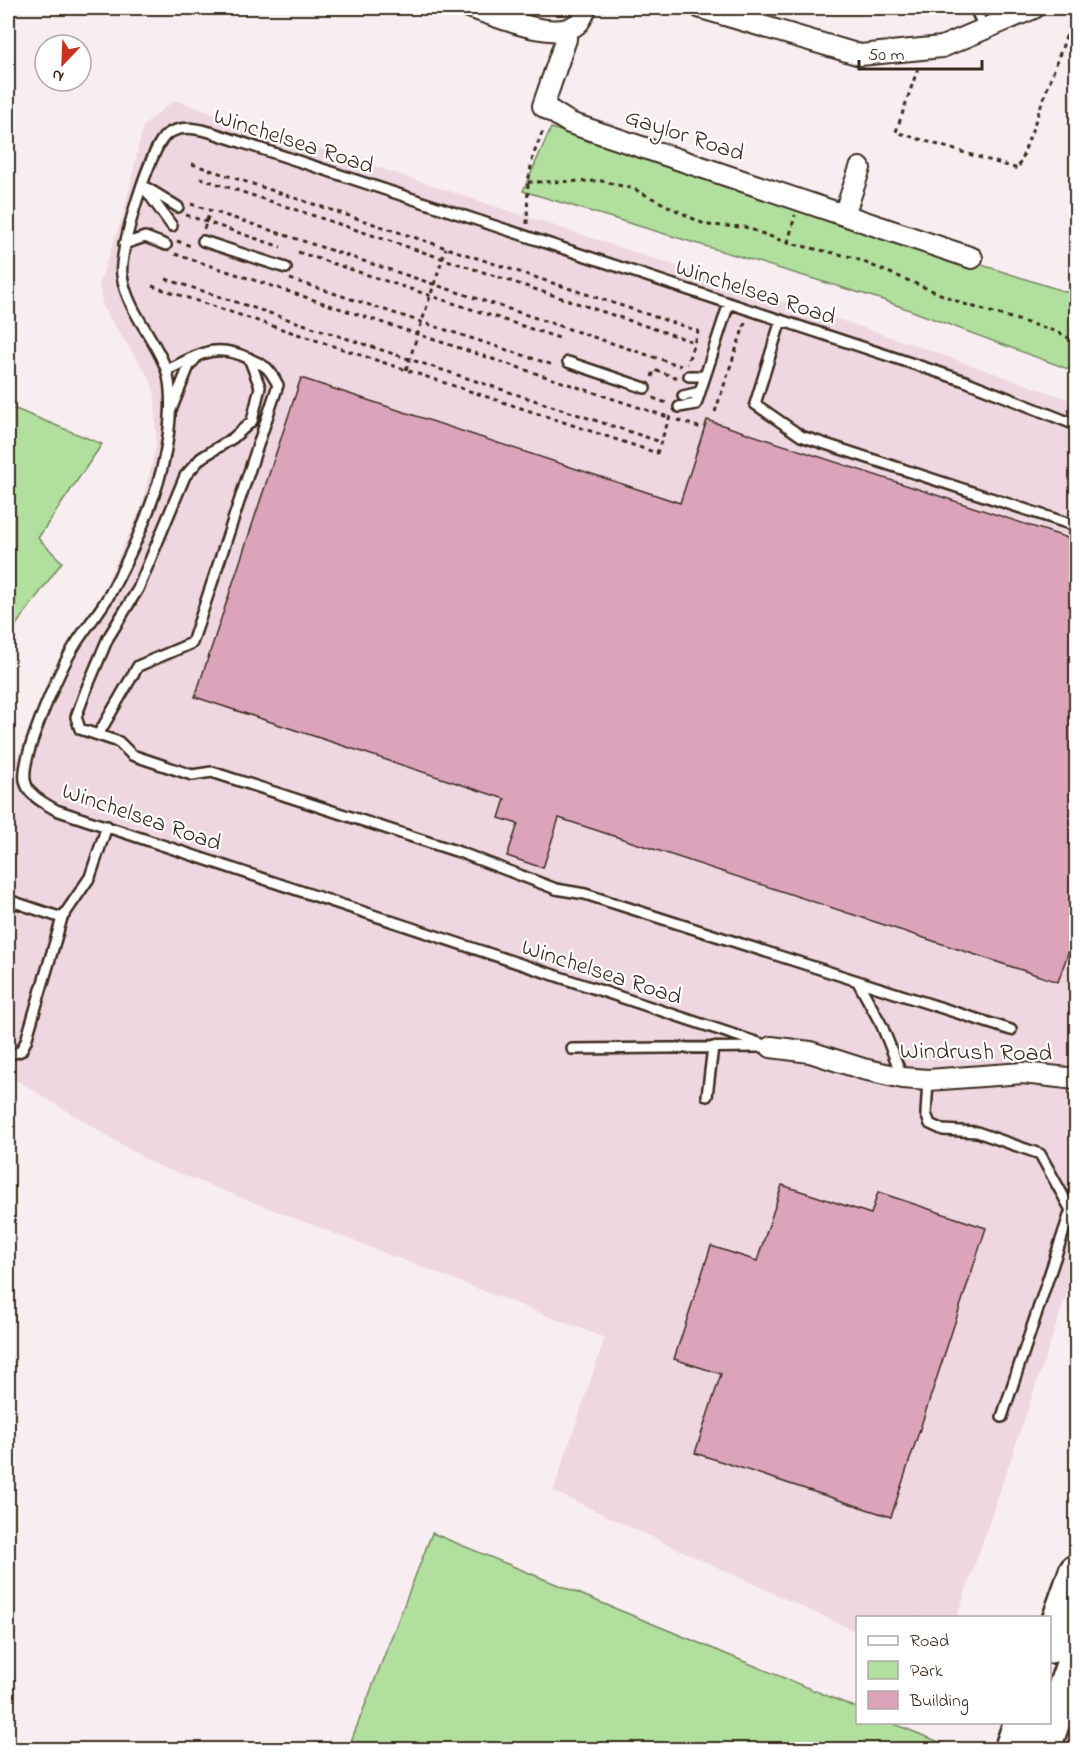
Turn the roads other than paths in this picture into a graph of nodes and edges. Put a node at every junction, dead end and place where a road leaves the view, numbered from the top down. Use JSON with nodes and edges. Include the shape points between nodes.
{"nodes":[{"id":1,"x":471,"y":8,"type":"edge"},
{"id":2,"x":586,"y":8,"type":"edge"},
{"id":3,"x":701,"y":8,"type":"edge"},
{"id":4,"x":975,"y":8,"type":"edge"},
{"id":5,"x":1034,"y":8,"type":"edge"},
{"id":6,"x":566,"y":30,"type":"junction"},
{"id":7,"x":985,"y":30,"type":"junction"},
{"id":8,"x":860,"y":168,"type":"dead end"},
{"id":9,"x":142,"y":186,"type":"junction"},
{"id":10,"x":177,"y":210,"type":"road end"},
{"id":11,"x":844,"y":215,"type":"junction"},
{"id":12,"x":172,"y":226,"type":"dead end"},
{"id":13,"x":203,"y":241,"type":"dead end"},
{"id":14,"x":124,"y":244,"type":"junction"},
{"id":15,"x":166,"y":245,"type":"dead end"},
{"id":16,"x":972,"y":258,"type":"dead end"},
{"id":17,"x":286,"y":268,"type":"dead end"},
{"id":18,"x":729,"y":303,"type":"junction"},
{"id":19,"x":781,"y":320,"type":"junction"},
{"id":20,"x":198,"y":356,"type":"junction"},
{"id":21,"x":249,"y":358,"type":"junction"},
{"id":22,"x":568,"y":362,"type":"dead end"},
{"id":23,"x":167,"y":370,"type":"junction"},
{"id":24,"x":687,"y":375,"type":"road end"},
{"id":25,"x":705,"y":376,"type":"junction"},
{"id":26,"x":645,"y":392,"type":"road end"},
{"id":27,"x":700,"y":392,"type":"junction"},
{"id":28,"x":683,"y":396,"type":"dead end"},
{"id":29,"x":680,"y":407,"type":"dead end"},
{"id":30,"x":171,"y":411,"type":"junction"},
{"id":31,"x":1077,"y":424,"type":"edge"},
{"id":32,"x":1077,"y":526,"type":"edge"},
{"id":33,"x":98,"y":735,"type":"junction"},
{"id":34,"x":107,"y":826,"type":"junction"},
{"id":35,"x":8,"y":900,"type":"edge"},
{"id":36,"x":62,"y":918,"type":"junction"},
{"id":37,"x":858,"y":982,"type":"junction"},
{"id":38,"x":1011,"y":1029,"type":"dead end"},
{"id":39,"x":713,"y":1047,"type":"junction"},
{"id":40,"x":771,"y":1047,"type":"junction"},
{"id":41,"x":572,"y":1049,"type":"dead end"},
{"id":42,"x":8,"y":1055,"type":"edge"},
{"id":43,"x":903,"y":1078,"type":"junction"},
{"id":44,"x":1077,"y":1079,"type":"edge"},
{"id":45,"x":928,"y":1080,"type":"junction"},
{"id":46,"x":706,"y":1096,"type":"dead end"},
{"id":47,"x":1002,"y":1417,"type":"dead end"},
{"id":48,"x":1077,"y":1572,"type":"edge"},
{"id":49,"x":1051,"y":1643,"type":"edge"},
{"id":50,"x":1077,"y":1656,"type":"edge"},
{"id":51,"x":1020,"y":1724,"type":"edge"},
{"id":52,"x":1011,"y":1749,"type":"edge"},
{"id":53,"x":1043,"y":1749,"type":"edge"}],
"edges":[{"from":1,"to":6,"type":"street","via":[[552,32]]},
{"from":2,"to":6,"type":"street","via":[[577,24]]},
{"from":3,"to":7,"type":"street","via":[[860,55],[942,47]]},
{"from":4,"to":7,"type":"lane"},
{"from":5,"to":7,"type":"street"},
{"from":6,"to":11,"type":"street","name":"Gaylor Road","via":[[543,106],[570,123]]},
{"from":8,"to":11,"type":"street"},
{"from":9,"to":10,"type":"lane"},
{"from":9,"to":12,"type":"lane"},
{"from":9,"to":14,"type":"lane","name":"Winchelsea Road"},
{"from":9,"to":18,"type":"lane","name":"Winchelsea Road","via":[[165,136],[176,129],[192,128]]},
{"from":11,"to":16,"type":"street","name":"Gaylor Road"},
{"from":13,"to":17,"type":"lane"},
{"from":14,"to":15,"type":"lane","via":[[145,237]]},
{"from":14,"to":23,"type":"lane","name":"Winchelsea Road","via":[[121,274],[127,295]]},
{"from":18,"to":19,"type":"lane","name":"Winchelsea Road"},
{"from":18,"to":25,"type":"lane"},
{"from":19,"to":31,"type":"lane","name":"Winchelsea Road","via":[[986,388]]},
{"from":19,"to":32,"type":"lane","via":[[755,404],[778,421],[801,436]]},
{"from":20,"to":21,"type":"lane","via":[[221,349]]},
{"from":20,"to":23,"type":"lane"},
{"from":20,"to":30,"type":"lane","via":[[189,366]]},
{"from":21,"to":33,"type":"lane","via":[[260,387],[252,421],[201,458],[185,476],[138,589],[108,638],[86,690],[76,717],[80,729]]},
{"from":21,"to":33,"type":"lane","via":[[268,366],[278,385],[192,643],[138,666]]},
{"from":22,"to":26,"type":"lane"},
{"from":23,"to":30,"type":"lane","name":"Winchelsea Road"},
{"from":24,"to":25,"type":"lane"},
{"from":25,"to":27,"type":"lane"},
{"from":27,"to":28,"type":"lane"},
{"from":27,"to":29,"type":"lane","via":[[696,404]]},
{"from":30,"to":34,"type":"lane","name":"Winchelsea Road","via":[[162,470],[153,498],[112,590],[74,646],[60,676],[35,733],[24,779],[38,800],[56,810]]},
{"from":33,"to":37,"type":"lane","via":[[119,742],[132,755],[192,775],[212,772],[459,852],[556,889],[585,894]]},
{"from":34,"to":36,"type":"lane","via":[[90,877]]},
{"from":34,"to":40,"type":"lane","name":"Winchelsea Road"},
{"from":35,"to":36,"type":"lane"},
{"from":36,"to":42,"type":"lane","via":[[26,1041],[21,1051]]},
{"from":37,"to":38,"type":"lane"},
{"from":37,"to":43,"type":"lane","via":[[882,1026]]},
{"from":39,"to":40,"type":"lane"},
{"from":39,"to":41,"type":"lane"},
{"from":39,"to":46,"type":"lane"},
{"from":40,"to":43,"type":"street","name":"Windrush Road","via":[[810,1052],[863,1070]]},
{"from":43,"to":45,"type":"street","name":"Windrush Road"},
{"from":44,"to":45,"type":"street","name":"Windrush Road","via":[[1023,1073]]},
{"from":45,"to":47,"type":"lane","via":[[926,1114],[930,1124],[943,1130],[977,1132],[1040,1154],[1071,1210]]},
{"from":48,"to":49,"type":"highway"},
{"from":50,"to":53,"type":"highway"},
{"from":51,"to":52,"type":"highway"}]}
